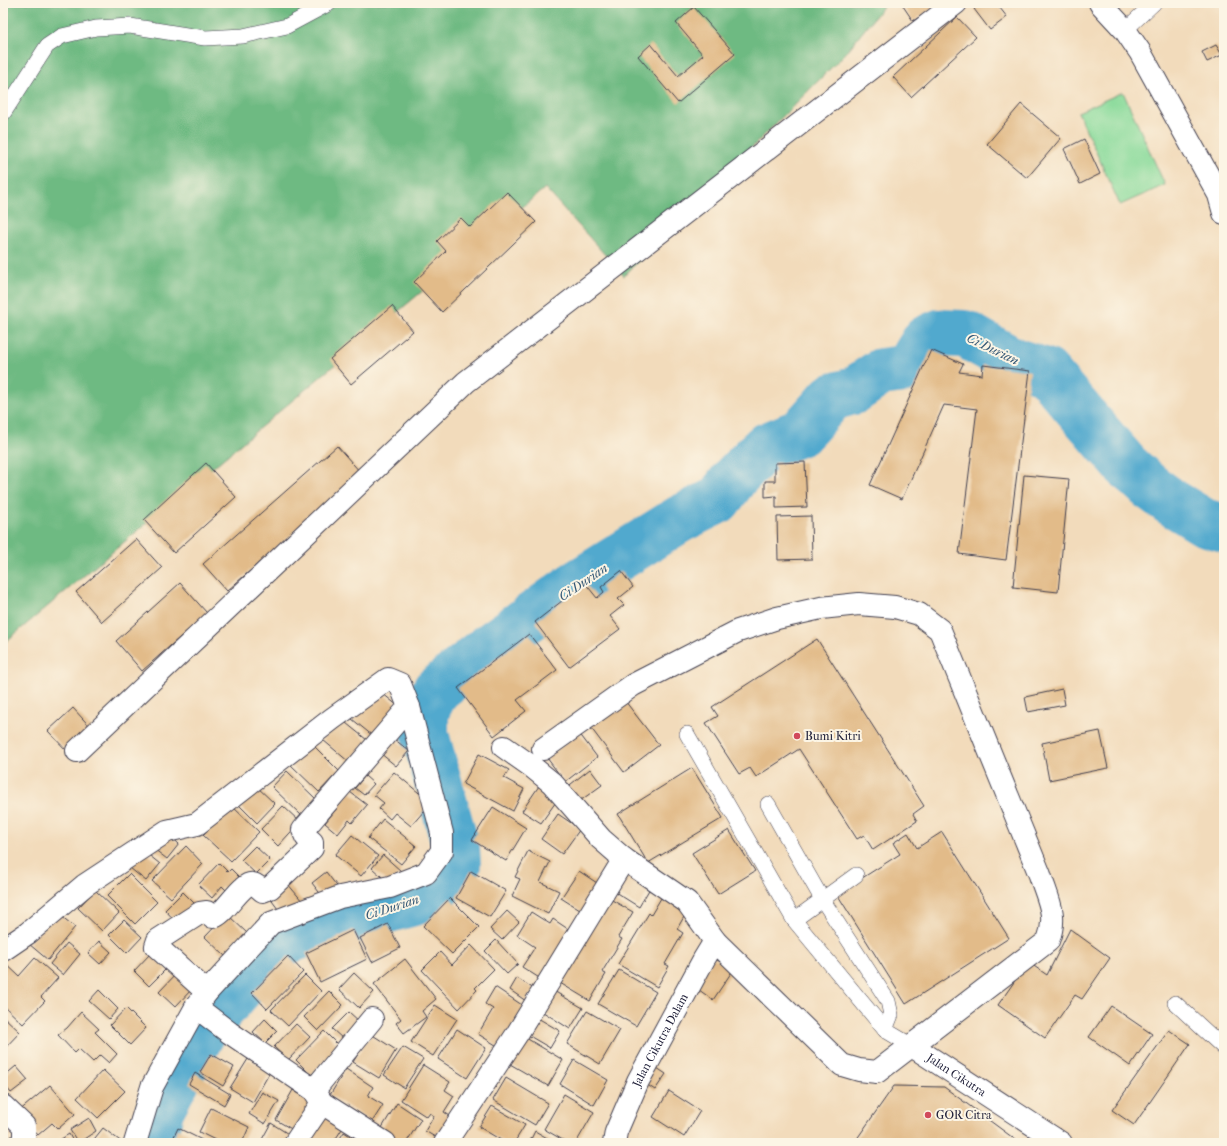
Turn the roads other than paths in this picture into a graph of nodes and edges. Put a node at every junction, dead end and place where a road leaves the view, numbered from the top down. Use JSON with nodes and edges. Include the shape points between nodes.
{"nodes":[{"id":1,"x":330,"y":3,"type":"edge"},
{"id":2,"x":956,"y":3,"type":"edge"},
{"id":3,"x":1100,"y":3,"type":"edge"},
{"id":4,"x":1154,"y":3,"type":"edge"},
{"id":5,"x":1125,"y":30,"type":"junction"},
{"id":6,"x":3,"y":114,"type":"edge"},
{"id":7,"x":1224,"y":213,"type":"edge"},
{"id":8,"x":409,"y":708,"type":"junction"},
{"id":9,"x":687,"y":734,"type":"dead end"},
{"id":10,"x":504,"y":747,"type":"dead end"},
{"id":11,"x":543,"y":749,"type":"dead end"},
{"id":12,"x":77,"y":752,"type":"dead end"},
{"id":13,"x":768,"y":804,"type":"dead end"},
{"id":14,"x":624,"y":859,"type":"junction"},
{"id":15,"x":856,"y":875,"type":"dead end"},
{"id":16,"x":822,"y":899,"type":"junction"},
{"id":17,"x":794,"y":920,"type":"junction"},
{"id":18,"x":715,"y":941,"type":"junction"},
{"id":19,"x":3,"y":950,"type":"edge"},
{"id":20,"x":202,"y":1003,"type":"junction"},
{"id":21,"x":1175,"y":1003,"type":"dead end"},
{"id":22,"x":372,"y":1019,"type":"dead end"},
{"id":23,"x":885,"y":1030,"type":"junction"},
{"id":24,"x":912,"y":1046,"type":"junction"},
{"id":25,"x":1224,"y":1048,"type":"edge"},
{"id":26,"x":318,"y":1097,"type":"junction"},
{"id":27,"x":3,"y":1106,"type":"edge"},
{"id":28,"x":22,"y":1143,"type":"edge"},
{"id":29,"x":135,"y":1143,"type":"edge"},
{"id":30,"x":295,"y":1143,"type":"edge"},
{"id":31,"x":385,"y":1143,"type":"edge"},
{"id":32,"x":445,"y":1143,"type":"edge"},
{"id":33,"x":614,"y":1143,"type":"edge"},
{"id":34,"x":1061,"y":1143,"type":"edge"}],
"edges":[{"from":1,"to":6,"type":"lane","via":[[287,26],[243,36],[205,38],[130,26],[96,28],[62,36],[47,46]]},
{"from":2,"to":12,"type":"street","via":[[466,382]]},
{"from":3,"to":5,"type":"street"},
{"from":4,"to":5,"type":"lane"},
{"from":5,"to":7,"type":"street","via":[[1140,52],[1219,195]]},
{"from":8,"to":19,"type":"street","via":[[400,684],[388,679],[332,719],[197,824],[167,831],[85,885]]},
{"from":8,"to":20,"type":"street","via":[[442,833],[442,851],[426,873],[390,887],[340,897],[271,923]]},
{"from":8,"to":20,"type":"street","via":[[303,830],[312,842],[312,848],[270,888],[263,890],[250,884],[236,895],[218,916],[213,917],[207,912],[200,913],[158,940],[156,946]]},
{"from":9,"to":17,"type":"lane"},
{"from":10,"to":14,"type":"street","via":[[552,783],[601,839]]},
{"from":11,"to":24,"type":"street","via":[[633,686],[738,631],[777,618],[821,608],[859,604],[895,606],[919,614],[940,630],[1040,876],[1053,914],[1053,928],[1048,941]]},
{"from":13,"to":16,"type":"lane"},
{"from":14,"to":18,"type":"street","via":[[687,902]]},
{"from":14,"to":32,"type":"street","via":[[517,1034]]},
{"from":15,"to":16,"type":"lane"},
{"from":16,"to":17,"type":"lane"},
{"from":16,"to":23,"type":"lane","via":[[888,1001],[891,1015]]},
{"from":17,"to":23,"type":"lane"},
{"from":18,"to":24,"type":"street","via":[[842,1065],[877,1072]]},
{"from":18,"to":33,"type":"street","name":"Jalan Cikutra Dalam","via":[[638,1081],[616,1132]]},
{"from":20,"to":26,"type":"street","via":[[230,1033]]},
{"from":20,"to":29,"type":"street","via":[[152,1087]]},
{"from":21,"to":25,"type":"lane"},
{"from":22,"to":26,"type":"street"},
{"from":23,"to":24,"type":"lane"},
{"from":24,"to":34,"type":"street","name":"Jalan Cikutra"},
{"from":26,"to":30,"type":"street"},
{"from":26,"to":31,"type":"street"},
{"from":27,"to":28,"type":"street","via":[[24,1126]]}]}
